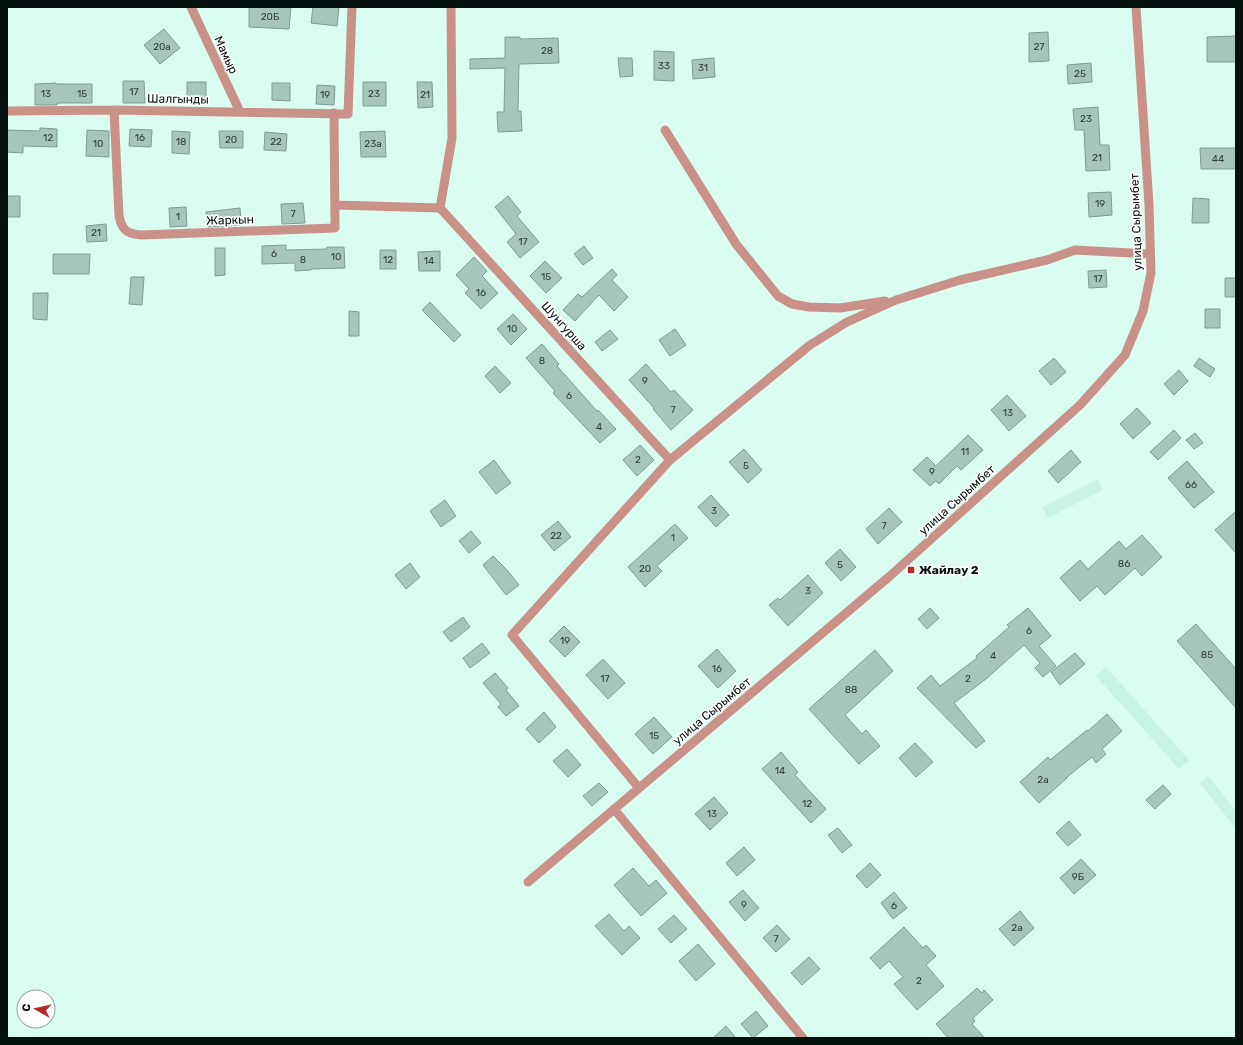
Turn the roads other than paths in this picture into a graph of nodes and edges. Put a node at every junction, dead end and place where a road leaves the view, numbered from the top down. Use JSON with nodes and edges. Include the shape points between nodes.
{"nodes":[{"id":1,"x":191,"y":7,"type":"edge"},
{"id":2,"x":352,"y":7,"type":"edge"},
{"id":3,"x":451,"y":7,"type":"edge"},
{"id":4,"x":1136,"y":7,"type":"edge"},
{"id":5,"x":114,"y":110,"type":"junction"},
{"id":6,"x":7,"y":111,"type":"edge"},
{"id":7,"x":240,"y":112,"type":"junction"},
{"id":8,"x":334,"y":113,"type":"junction"},
{"id":9,"x":665,"y":130,"type":"dead end"},
{"id":10,"x":335,"y":205,"type":"junction"},
{"id":11,"x":440,"y":208,"type":"junction"},
{"id":12,"x":1150,"y":254,"type":"junction"},
{"id":13,"x":896,"y":300,"type":"junction"},
{"id":14,"x":670,"y":460,"type":"junction"},
{"id":15,"x":639,"y":788,"type":"junction"},
{"id":16,"x":614,"y":809,"type":"junction"},
{"id":17,"x":528,"y":882,"type":"dead end"},
{"id":18,"x":803,"y":1038,"type":"edge"}],
"edges":[{"from":1,"to":7,"type":"street","name":"Мамыр"},
{"from":2,"to":8,"type":"street","name":"Шалгынды","via":[[348,114]]},
{"from":3,"to":11,"type":"street","via":[[452,138]]},
{"from":4,"to":12,"type":"street","name":"улица Сырымбет"},
{"from":5,"to":6,"type":"street","name":"Шалгынды"},
{"from":5,"to":7,"type":"street","name":"Шалгынды"},
{"from":5,"to":10,"type":"street","name":"Жаркын","via":[[119,216],[120,224],[126,231],[141,236],[336,228]]},
{"from":7,"to":8,"type":"street","name":"Шалгынды"},
{"from":8,"to":10,"type":"street"},
{"from":9,"to":13,"type":"street","via":[[736,244],[778,296],[792,304],[809,307],[840,308]]},
{"from":10,"to":11,"type":"street"},
{"from":11,"to":14,"type":"street","name":"Шунгурша"},
{"from":12,"to":13,"type":"street","via":[[1075,250],[1047,260],[960,280]]},
{"from":12,"to":15,"type":"street","name":"улица Сырымбет","via":[[1151,273],[1144,311],[1125,355],[1080,405],[890,576]]},
{"from":13,"to":14,"type":"street","via":[[848,322],[810,345]]},
{"from":14,"to":15,"type":"street","via":[[512,635]]},
{"from":15,"to":16,"type":"street","name":"улица Сырымбет"},
{"from":16,"to":17,"type":"street","name":"улица Сырымбет"},
{"from":16,"to":18,"type":"street"}]}
